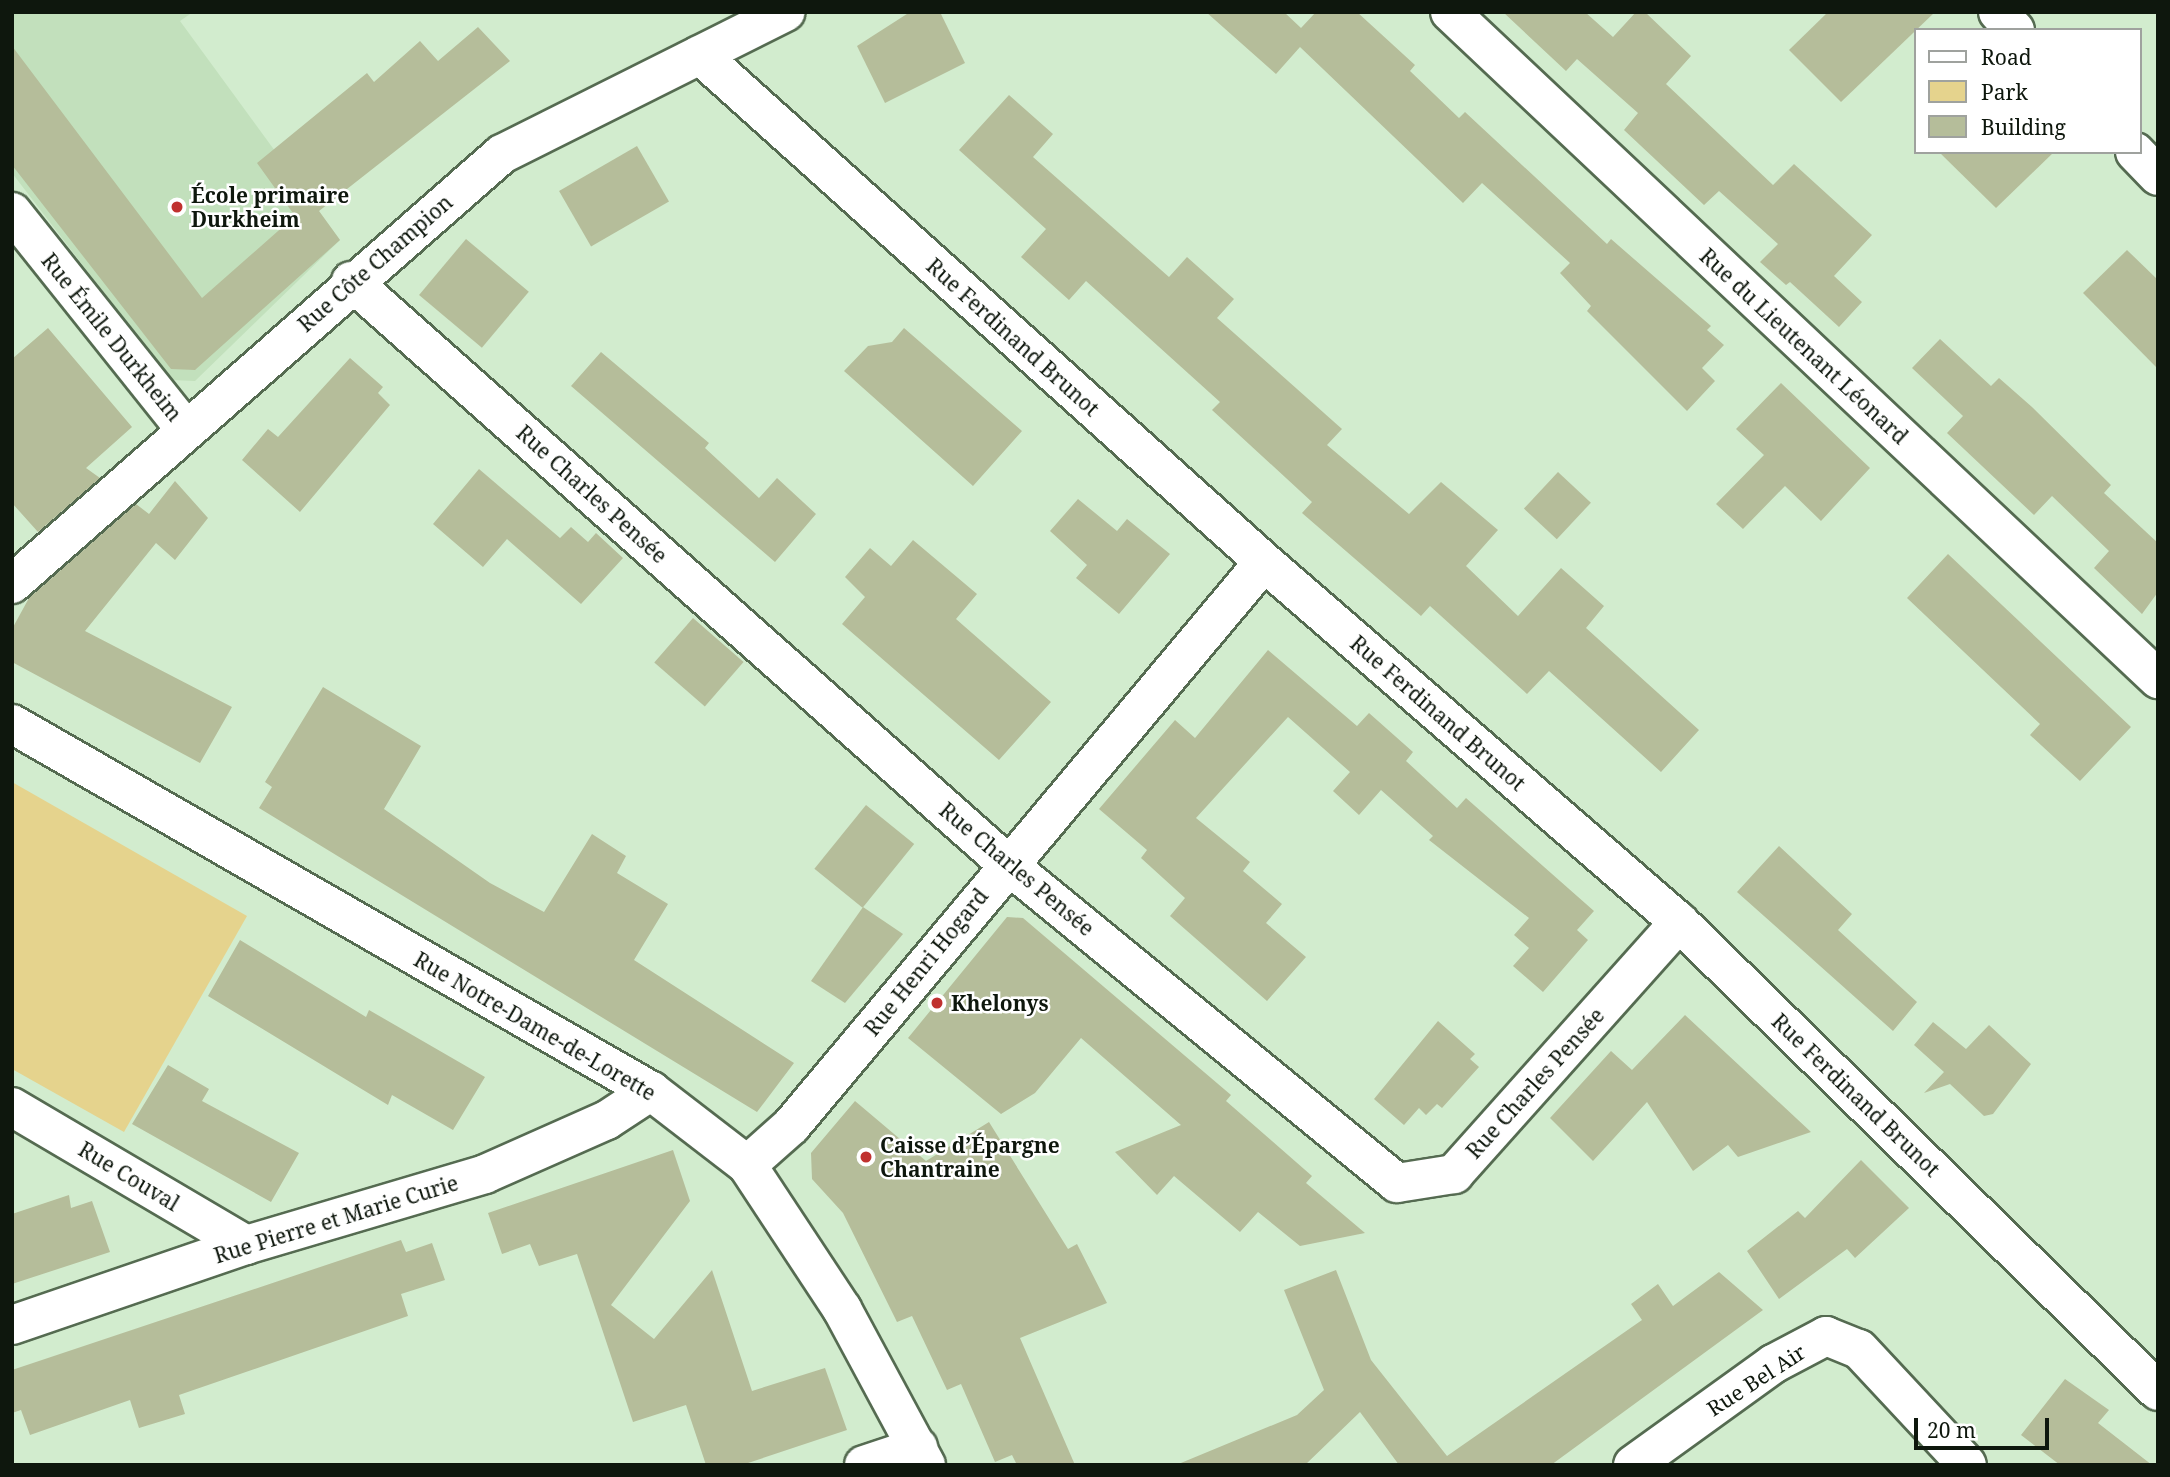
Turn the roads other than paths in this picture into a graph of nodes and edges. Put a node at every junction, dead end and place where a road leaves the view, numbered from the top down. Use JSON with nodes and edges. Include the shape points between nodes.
{"nodes":[{"id":1,"x":785,"y":12,"type":"edge"},
{"id":2,"x":1450,"y":12,"type":"edge"},
{"id":3,"x":1998,"y":12,"type":"edge"},
{"id":4,"x":2013,"y":28,"type":"edge"},
{"id":5,"x":700,"y":55,"type":"junction"},
{"id":6,"x":2137,"y":154,"type":"edge"},
{"id":7,"x":2158,"y":176,"type":"edge"},
{"id":8,"x":12,"y":212,"type":"edge"},
{"id":9,"x":351,"y":281,"type":"junction"},
{"id":10,"x":186,"y":429,"type":"junction"},
{"id":11,"x":1264,"y":562,"type":"junction"},
{"id":12,"x":12,"y":583,"type":"edge"},
{"id":13,"x":2158,"y":679,"type":"edge"},
{"id":14,"x":12,"y":724,"type":"edge"},
{"id":15,"x":1006,"y":863,"type":"junction"},
{"id":16,"x":1679,"y":922,"type":"junction"},
{"id":17,"x":651,"y":1091,"type":"junction"},
{"id":18,"x":12,"y":1107,"type":"edge"},
{"id":19,"x":747,"y":1165,"type":"junction"},
{"id":20,"x":246,"y":1245,"type":"junction"},
{"id":21,"x":12,"y":1325,"type":"edge"},
{"id":22,"x":2158,"y":1391,"type":"edge"},
{"id":23,"x":922,"y":1456,"type":"edge"},
{"id":24,"x":864,"y":1465,"type":"edge"},
{"id":25,"x":1633,"y":1465,"type":"edge"},
{"id":26,"x":1966,"y":1465,"type":"edge"}],
"edges":[{"from":1,"to":5,"type":"street","name":"Rue Côte Champion"},
{"from":2,"to":13,"type":"street","name":"Rue du Lieutenant Léonard"},
{"from":3,"to":4,"type":"street"},
{"from":5,"to":9,"type":"street","name":"Rue Côte Champion","via":[[502,154]]},
{"from":5,"to":11,"type":"street","name":"Rue Ferdinand Brunot"},
{"from":6,"to":7,"type":"street"},
{"from":8,"to":10,"type":"street","name":"Rue Émile Durkheim"},
{"from":9,"to":10,"type":"street","name":"Rue Côte Champion"},
{"from":9,"to":15,"type":"street","name":"Rue Charles Pensée"},
{"from":10,"to":12,"type":"street","name":"Rue Côte Champion"},
{"from":11,"to":15,"type":"street","name":"Rue Henri Hogard"},
{"from":11,"to":16,"type":"street","name":"Rue Ferdinand Brunot"},
{"from":14,"to":17,"type":"street","name":"Rue Notre-Dame-de-Lorette"},
{"from":15,"to":16,"type":"street","name":"Rue Charles Pensée","via":[[1397,1183],[1454,1174]]},
{"from":15,"to":19,"type":"street","name":"Rue Henri Hogard","via":[[791,1126]]},
{"from":16,"to":22,"type":"street","name":"Rue Ferdinand Brunot"},
{"from":17,"to":19,"type":"street","name":"Rue Notre-Dame-de-Lorette"},
{"from":17,"to":20,"type":"street","name":"Rue Pierre et Marie Curie","via":[[607,1120],[485,1174]]},
{"from":18,"to":20,"type":"street","name":"Rue Couval"},
{"from":19,"to":23,"type":"street","name":"Rue Notre-Dame-de-Lorette","via":[[842,1309]]},
{"from":20,"to":21,"type":"street","name":"Rue Pierre et Marie Curie"},
{"from":23,"to":24,"type":"street"},
{"from":25,"to":26,"type":"street","name":"Rue Bel Air","via":[[1773,1364],[1826,1336],[1858,1349]]}]}
